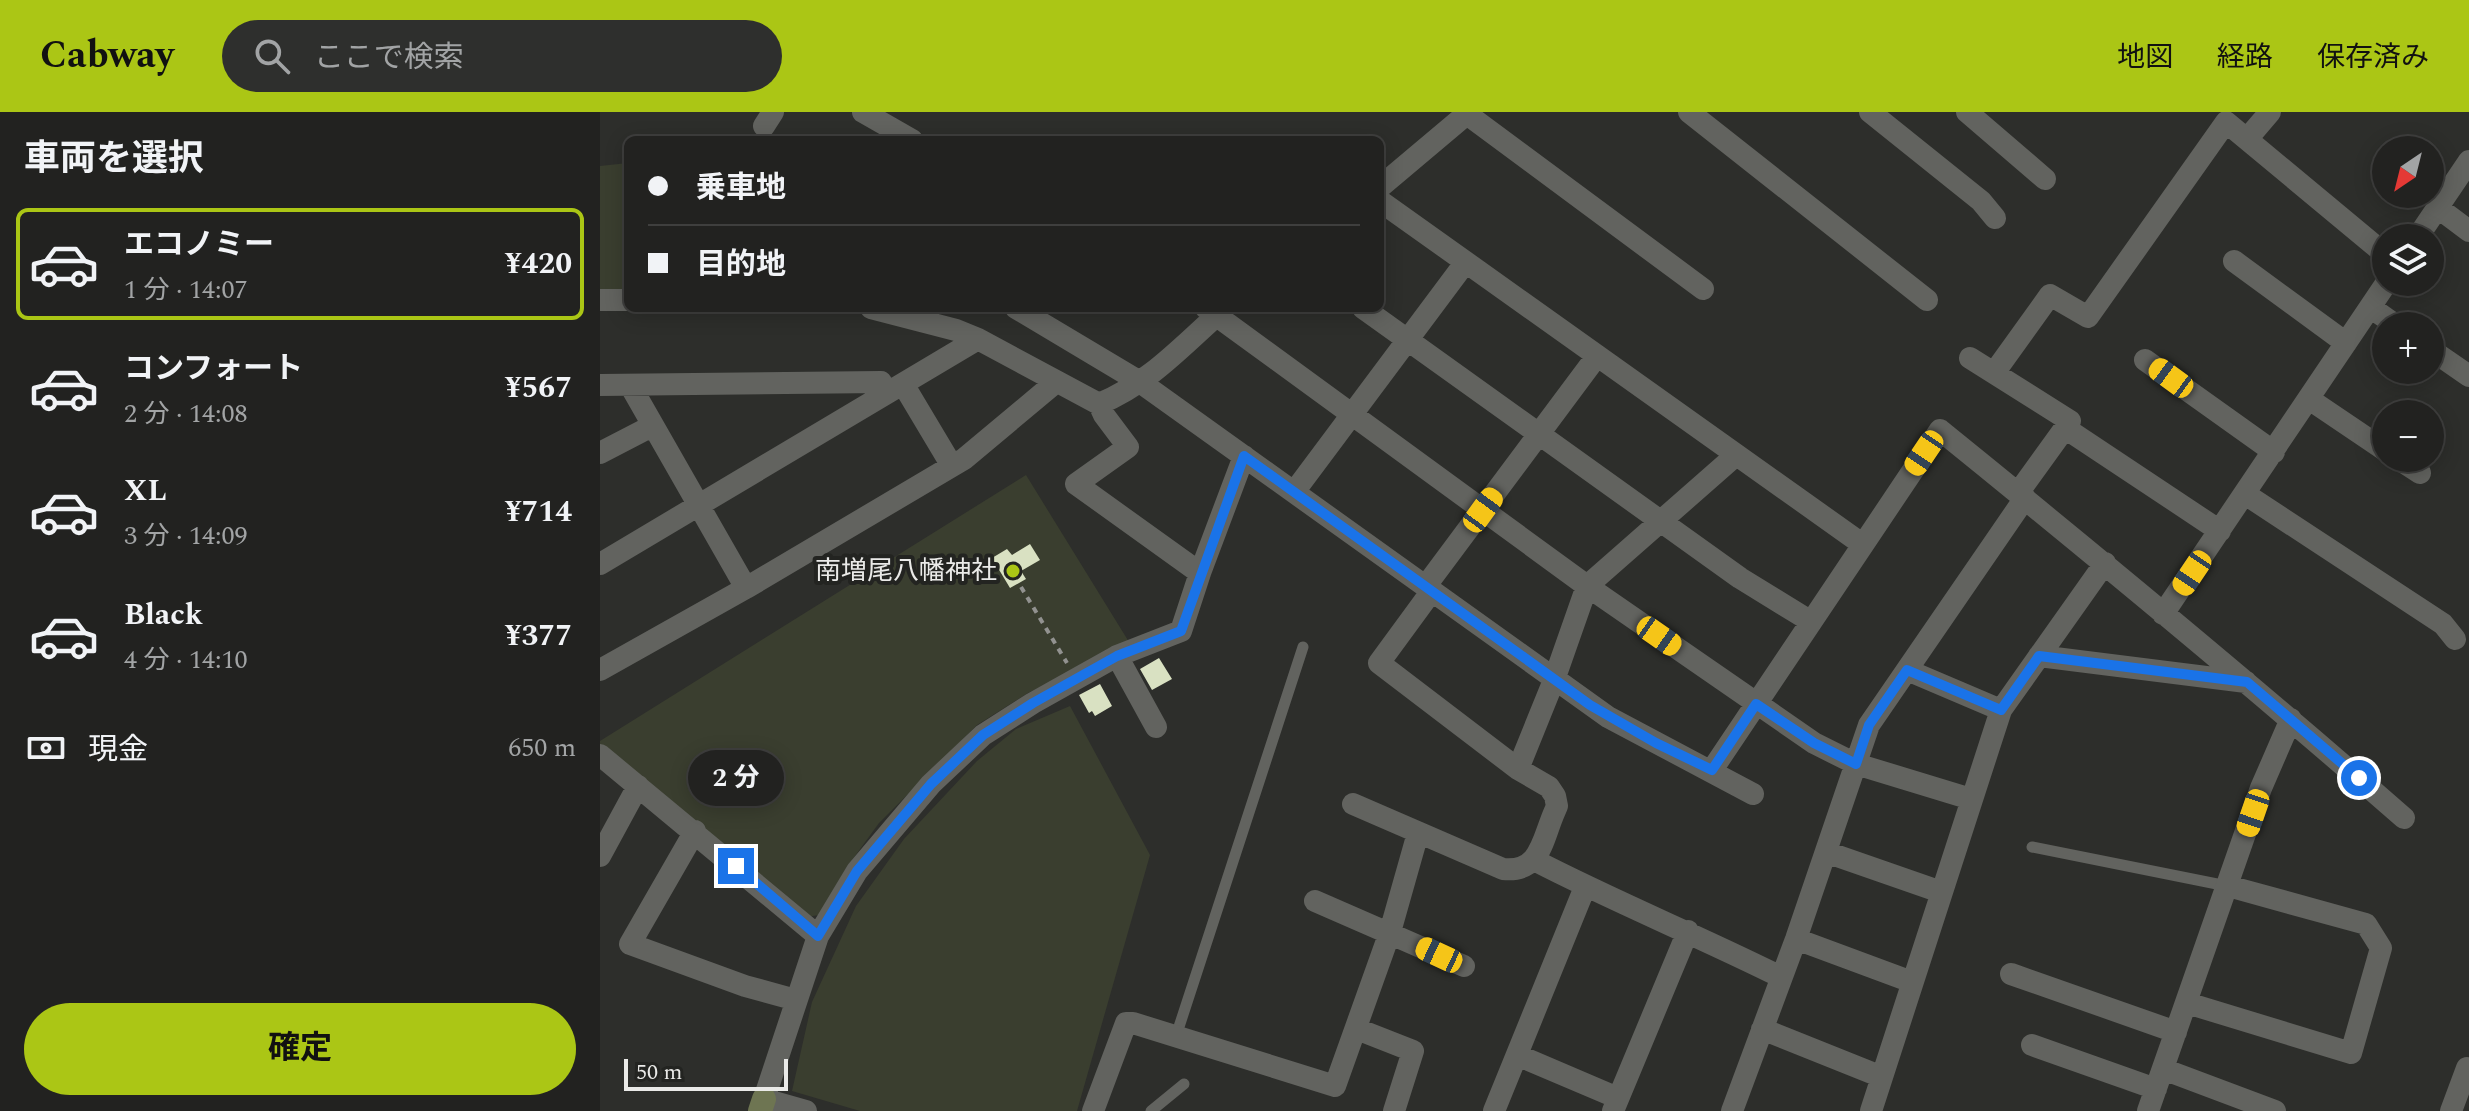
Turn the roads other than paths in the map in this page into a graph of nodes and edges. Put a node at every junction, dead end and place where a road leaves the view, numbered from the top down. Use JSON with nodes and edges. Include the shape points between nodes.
{"nodes":[{"id":1,"x":863,"y":112,"type":"edge"},
{"id":2,"x":1689,"y":112,"type":"edge"},
{"id":3,"x":1870,"y":112,"type":"edge"},
{"id":4,"x":1967,"y":112,"type":"edge"},
{"id":5,"x":2270,"y":112,"type":"edge"},
{"id":6,"x":1466,"y":113,"type":"edge"},
{"id":7,"x":905,"y":136,"type":"edge"},
{"id":8,"x":2247,"y":139,"type":"junction"},
{"id":9,"x":2469,"y":161,"type":"edge"},
{"id":10,"x":2045,"y":179,"type":"dead end"},
{"id":11,"x":1384,"y":184,"type":"edge"},
{"id":12,"x":2444,"y":197,"type":"edge"},
{"id":13,"x":1384,"y":204,"type":"edge"},
{"id":14,"x":2438,"y":208,"type":"edge"},
{"id":15,"x":1995,"y":218,"type":"dead end"},
{"id":16,"x":2469,"y":231,"type":"edge"},
{"id":17,"x":2372,"y":243,"type":"edge"},
{"id":18,"x":2234,"y":261,"type":"dead end"},
{"id":19,"x":1465,"y":263,"type":"junction"},
{"id":20,"x":1703,"y":289,"type":"dead end"},
{"id":21,"x":2377,"y":296,"type":"edge"},
{"id":22,"x":600,"y":300,"type":"edge"},
{"id":23,"x":624,"y":300,"type":"edge"},
{"id":24,"x":1927,"y":300,"type":"dead end"},
{"id":25,"x":2370,"y":307,"type":"junction"},
{"id":26,"x":1023,"y":312,"type":"edge"},
{"id":27,"x":1214,"y":312,"type":"edge"},
{"id":28,"x":1216,"y":312,"type":"edge"},
{"id":29,"x":1369,"y":312,"type":"edge"},
{"id":30,"x":2377,"y":312,"type":"edge"},
{"id":31,"x":912,"y":313,"type":"edge"},
{"id":32,"x":978,"y":339,"type":"junction"},
{"id":33,"x":1406,"y":339,"type":"junction"},
{"id":34,"x":2346,"y":343,"type":"junction"},
{"id":35,"x":1597,"y":356,"type":"junction"},
{"id":36,"x":1970,"y":358,"type":"dead end"},
{"id":37,"x":2444,"y":359,"type":"edge"},
{"id":38,"x":2145,"y":360,"type":"dead end"},
{"id":39,"x":1994,"y":373,"type":"junction"},
{"id":40,"x":2469,"y":376,"type":"edge"},
{"id":41,"x":1056,"y":382,"type":"junction"},
{"id":42,"x":1140,"y":382,"type":"junction"},
{"id":43,"x":600,"y":385,"type":"edge"},
{"id":44,"x":630,"y":385,"type":"junction"},
{"id":45,"x":895,"y":388,"type":"junction"},
{"id":46,"x":2309,"y":399,"type":"junction"},
{"id":47,"x":1099,"y":404,"type":"junction"},
{"id":48,"x":1350,"y":415,"type":"junction"},
{"id":49,"x":652,"y":426,"type":"junction"},
{"id":50,"x":2065,"y":428,"type":"junction"},
{"id":51,"x":1539,"y":435,"type":"junction"},
{"id":52,"x":2372,"y":442,"type":"edge"},
{"id":53,"x":2274,"y":452,"type":"junction"},
{"id":54,"x":600,"y":453,"type":"edge"},
{"id":55,"x":1244,"y":456,"type":"junction"},
{"id":56,"x":1735,"y":456,"type":"junction"},
{"id":57,"x":952,"y":466,"type":"junction"},
{"id":58,"x":1294,"y":492,"type":"junction"},
{"id":59,"x":2245,"y":494,"type":"junction"},
{"id":60,"x":2021,"y":496,"type":"junction"},
{"id":61,"x":699,"y":505,"type":"junction"},
{"id":62,"x":1483,"y":510,"type":"junction"},
{"id":63,"x":1660,"y":522,"type":"junction"},
{"id":64,"x":2220,"y":531,"type":"junction"},
{"id":65,"x":1862,"y":544,"type":"junction"},
{"id":66,"x":2105,"y":563,"type":"junction"},
{"id":67,"x":600,"y":564,"type":"edge"},
{"id":68,"x":1200,"y":573,"type":"junction"},
{"id":69,"x":1587,"y":586,"type":"junction"},
{"id":70,"x":746,"y":588,"type":"junction"},
{"id":71,"x":1428,"y":590,"type":"junction"},
{"id":72,"x":2163,"y":614,"type":"junction"},
{"id":73,"x":1810,"y":621,"type":"junction"},
{"id":74,"x":2455,"y":639,"type":"dead end"},
{"id":75,"x":1303,"y":647,"type":"dead end"},
{"id":76,"x":1117,"y":656,"type":"junction"},
{"id":77,"x":2039,"y":656,"type":"junction"},
{"id":78,"x":603,"y":663,"type":"edge"},
{"id":79,"x":1907,"y":670,"type":"junction"},
{"id":80,"x":1554,"y":680,"type":"junction"},
{"id":81,"x":2247,"y":682,"type":"junction"},
{"id":82,"x":1756,"y":704,"type":"junction"},
{"id":83,"x":2001,"y":710,"type":"junction"},
{"id":84,"x":2291,"y":719,"type":"junction"},
{"id":85,"x":1156,"y":727,"type":"dead end"},
{"id":86,"x":600,"y":755,"type":"edge"},
{"id":87,"x":1856,"y":764,"type":"junction"},
{"id":88,"x":1518,"y":769,"type":"junction"},
{"id":89,"x":1712,"y":770,"type":"junction"},
{"id":90,"x":638,"y":786,"type":"junction"},
{"id":91,"x":1753,"y":794,"type":"dead end"},
{"id":92,"x":1971,"y":799,"type":"junction"},
{"id":93,"x":1353,"y":804,"type":"dead end"},
{"id":94,"x":2404,"y":818,"type":"dead end"},
{"id":95,"x":695,"y":831,"type":"junction"},
{"id":96,"x":1418,"y":833,"type":"junction"},
{"id":97,"x":2032,"y":847,"type":"dead end"},
{"id":98,"x":1826,"y":852,"type":"junction"},
{"id":99,"x":601,"y":853,"type":"edge"},
{"id":100,"x":1534,"y":860,"type":"junction"},
{"id":101,"x":2228,"y":886,"type":"junction"},
{"id":102,"x":1585,"y":887,"type":"junction"},
{"id":103,"x":1941,"y":892,"type":"junction"},
{"id":104,"x":1315,"y":901,"type":"dead end"},
{"id":105,"x":1688,"y":931,"type":"junction"},
{"id":106,"x":1390,"y":932,"type":"junction"},
{"id":107,"x":818,"y":936,"type":"junction"},
{"id":108,"x":1796,"y":939,"type":"junction"},
{"id":109,"x":1464,"y":966,"type":"dead end"},
{"id":110,"x":2011,"y":974,"type":"dead end"},
{"id":111,"x":1781,"y":977,"type":"junction"},
{"id":112,"x":1912,"y":982,"type":"junction"},
{"id":113,"x":796,"y":1000,"type":"junction"},
{"id":114,"x":2187,"y":1003,"type":"junction"},
{"id":115,"x":1357,"y":1029,"type":"junction"},
{"id":116,"x":1762,"y":1029,"type":"junction"},
{"id":117,"x":2176,"y":1032,"type":"junction"},
{"id":118,"x":1176,"y":1036,"type":"junction"},
{"id":119,"x":2032,"y":1045,"type":"dead end"},
{"id":120,"x":1517,"y":1055,"type":"junction"},
{"id":121,"x":2469,"y":1069,"type":"edge"},
{"id":122,"x":1882,"y":1077,"type":"junction"},
{"id":123,"x":2160,"y":1079,"type":"junction"},
{"id":124,"x":1184,"y":1084,"type":"dead end"},
{"id":125,"x":1615,"y":1104,"type":"edge"},
{"id":126,"x":762,"y":1105,"type":"edge"},
{"id":127,"x":806,"y":1111,"type":"edge"},
{"id":128,"x":1093,"y":1111,"type":"edge"},
{"id":129,"x":1151,"y":1111,"type":"edge"},
{"id":130,"x":1394,"y":1111,"type":"edge"},
{"id":131,"x":1494,"y":1111,"type":"edge"},
{"id":132,"x":1732,"y":1111,"type":"edge"},
{"id":133,"x":1871,"y":1111,"type":"edge"},
{"id":134,"x":2148,"y":1111,"type":"edge"},
{"id":135,"x":2275,"y":1111,"type":"edge"},
{"id":136,"x":2451,"y":1111,"type":"edge"}],
"edges":[{"from":1,"to":7,"type":"street"},
{"from":2,"to":24,"type":"street"},
{"from":3,"to":15,"type":"street"},
{"from":4,"to":10,"type":"street"},
{"from":5,"to":8,"type":"street"},
{"from":6,"to":11,"type":"street"},
{"from":6,"to":20,"type":"street"},
{"from":8,"to":17,"type":"street"},
{"from":8,"to":39,"type":"street","via":[[2226,122],[2088,317],[2050,295]]},
{"from":9,"to":12,"type":"street"},
{"from":13,"to":19,"type":"street"},
{"from":14,"to":16,"type":"street"},
{"from":18,"to":34,"type":"street"},
{"from":19,"to":33,"type":"street"},
{"from":19,"to":35,"type":"street"},
{"from":21,"to":25,"type":"street"},
{"from":22,"to":23,"type":"street"},
{"from":25,"to":30,"type":"street"},
{"from":25,"to":34,"type":"street"},
{"from":26,"to":42,"type":"street"},
{"from":27,"to":42,"type":"street","via":[[1181,351]]},
{"from":28,"to":48,"type":"street"},
{"from":29,"to":33,"type":"street"},
{"from":31,"to":32,"type":"street"},
{"from":32,"to":41,"type":"street"},
{"from":32,"to":45,"type":"street"},
{"from":33,"to":48,"type":"street"},
{"from":33,"to":51,"type":"street"},
{"from":34,"to":46,"type":"street"},
{"from":35,"to":51,"type":"street"},
{"from":35,"to":56,"type":"street"},
{"from":36,"to":39,"type":"street"},
{"from":37,"to":40,"type":"street"},
{"from":38,"to":53,"type":"street"},
{"from":39,"to":50,"type":"street","via":[[2070,421]]},
{"from":41,"to":47,"type":"street"},
{"from":41,"to":57,"type":"street"},
{"from":42,"to":47,"type":"street"},
{"from":42,"to":55,"type":"street"},
{"from":43,"to":44,"type":"street"},
{"from":44,"to":45,"type":"street","via":[[881,382]]},
{"from":44,"to":49,"type":"street"},
{"from":45,"to":57,"type":"street"},
{"from":45,"to":61,"type":"street"},
{"from":46,"to":52,"type":"street"},
{"from":46,"to":53,"type":"street"},
{"from":47,"to":68,"type":"street","via":[[1128,447],[1076,484]]},
{"from":48,"to":58,"type":"street"},
{"from":48,"to":62,"type":"street"},
{"from":49,"to":54,"type":"street"},
{"from":49,"to":61,"type":"street"},
{"from":50,"to":60,"type":"street"},
{"from":50,"to":64,"type":"street"},
{"from":51,"to":62,"type":"street"},
{"from":51,"to":63,"type":"street"},
{"from":53,"to":59,"type":"street"},
{"from":55,"to":58,"type":"street"},
{"from":55,"to":68,"type":"street"},
{"from":56,"to":63,"type":"street"},
{"from":56,"to":65,"type":"street"},
{"from":57,"to":70,"type":"street"},
{"from":58,"to":71,"type":"street"},
{"from":59,"to":64,"type":"street"},
{"from":59,"to":74,"type":"street","via":[[2443,624]]},
{"from":60,"to":65,"type":"street","via":[[1940,430]]},
{"from":60,"to":66,"type":"street"},
{"from":60,"to":79,"type":"street"},
{"from":61,"to":67,"type":"street"},
{"from":61,"to":70,"type":"street"},
{"from":62,"to":69,"type":"street"},
{"from":62,"to":71,"type":"street"},
{"from":63,"to":69,"type":"street"},
{"from":63,"to":73,"type":"street"},
{"from":64,"to":72,"type":"street"},
{"from":65,"to":73,"type":"street"},
{"from":66,"to":72,"type":"street"},
{"from":66,"to":77,"type":"street"},
{"from":68,"to":76,"type":"street","via":[[1181,631]]},
{"from":69,"to":80,"type":"street"},
{"from":69,"to":82,"type":"street"},
{"from":70,"to":78,"type":"street"},
{"from":71,"to":80,"type":"street"},
{"from":71,"to":88,"type":"street","via":[[1379,663]]},
{"from":72,"to":81,"type":"street"},
{"from":73,"to":82,"type":"street"},
{"from":75,"to":118,"type":"lane"},
{"from":76,"to":85,"type":"street"},
{"from":76,"to":107,"type":"street","via":[[983,735],[931,784],[857,871]]},
{"from":77,"to":81,"type":"street"},
{"from":77,"to":83,"type":"street"},
{"from":79,"to":83,"type":"street"},
{"from":79,"to":87,"type":"street","via":[[1869,725]]},
{"from":80,"to":88,"type":"street"},
{"from":80,"to":89,"type":"street","via":[[1608,717]]},
{"from":81,"to":84,"type":"street"},
{"from":82,"to":87,"type":"street"},
{"from":82,"to":89,"type":"street"},
{"from":83,"to":92,"type":"street"},
{"from":84,"to":94,"type":"street"},
{"from":84,"to":101,"type":"street"},
{"from":86,"to":90,"type":"street"},
{"from":87,"to":92,"type":"street"},
{"from":87,"to":98,"type":"street"},
{"from":88,"to":100,"type":"street","via":[[1549,787],[1557,806]]},
{"from":89,"to":91,"type":"street"},
{"from":90,"to":95,"type":"street"},
{"from":90,"to":99,"type":"street"},
{"from":92,"to":103,"type":"street"},
{"from":93,"to":96,"type":"street"},
{"from":95,"to":107,"type":"street"},
{"from":95,"to":113,"type":"street","via":[[630,944]]},
{"from":96,"to":100,"type":"street","via":[[1503,869],[1526,868]]},
{"from":96,"to":106,"type":"street"},
{"from":97,"to":101,"type":"lane"},
{"from":98,"to":103,"type":"street"},
{"from":98,"to":108,"type":"street"},
{"from":100,"to":102,"type":"street"},
{"from":101,"to":114,"type":"street"},
{"from":101,"to":114,"type":"street","via":[[2366,924],[2381,948],[2351,1053]]},
{"from":102,"to":105,"type":"street"},
{"from":102,"to":120,"type":"street"},
{"from":103,"to":112,"type":"street"},
{"from":104,"to":106,"type":"street"},
{"from":105,"to":111,"type":"street"},
{"from":105,"to":125,"type":"street"},
{"from":106,"to":109,"type":"street"},
{"from":106,"to":115,"type":"street"},
{"from":107,"to":113,"type":"street"},
{"from":108,"to":111,"type":"street"},
{"from":108,"to":112,"type":"street"},
{"from":110,"to":117,"type":"street"},
{"from":111,"to":116,"type":"street"},
{"from":112,"to":122,"type":"street"},
{"from":113,"to":126,"type":"street"},
{"from":114,"to":117,"type":"street"},
{"from":115,"to":118,"type":"street","via":[[1335,1086]]},
{"from":115,"to":130,"type":"street","via":[[1413,1051]]},
{"from":116,"to":122,"type":"street"},
{"from":116,"to":132,"type":"street"},
{"from":117,"to":123,"type":"street"},
{"from":118,"to":128,"type":"street","via":[[1126,1023]]},
{"from":119,"to":123,"type":"street"},
{"from":120,"to":125,"type":"street"},
{"from":120,"to":131,"type":"street"},
{"from":121,"to":136,"type":"street"},
{"from":122,"to":133,"type":"street"},
{"from":123,"to":134,"type":"street"},
{"from":123,"to":135,"type":"street"},
{"from":124,"to":129,"type":"lane"},
{"from":126,"to":127,"type":"street"}]}
